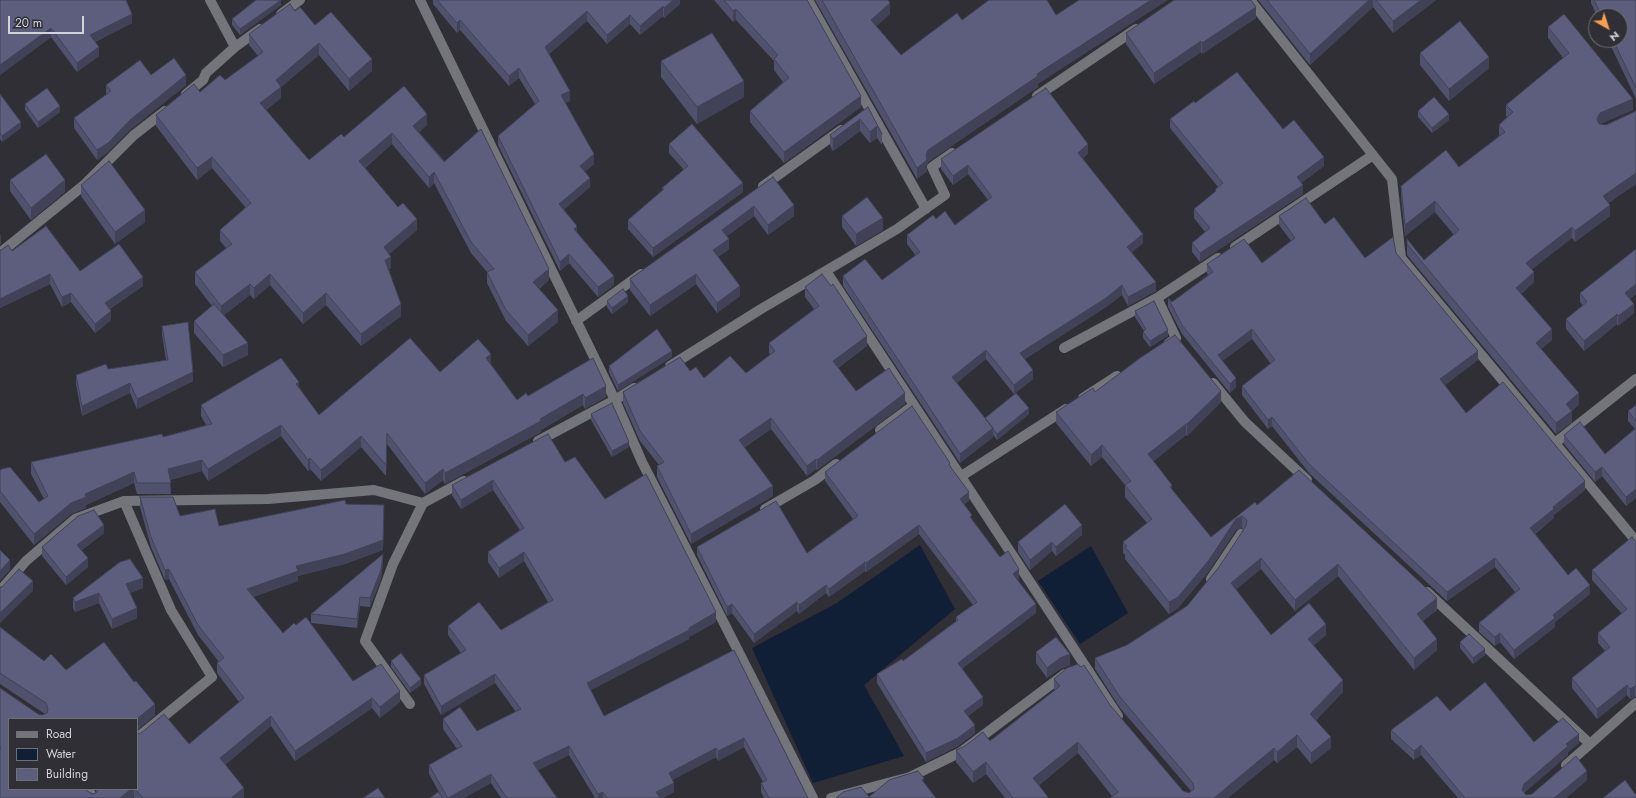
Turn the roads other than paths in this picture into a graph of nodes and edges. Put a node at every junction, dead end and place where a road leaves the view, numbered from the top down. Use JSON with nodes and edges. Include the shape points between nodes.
{"nodes":[{"id":1,"x":210,"y":0,"type":"edge"},
{"id":2,"x":300,"y":0,"type":"edge"},
{"id":3,"x":420,"y":0,"type":"edge"},
{"id":4,"x":808,"y":0,"type":"edge"},
{"id":5,"x":1250,"y":0,"type":"edge"},
{"id":6,"x":1147,"y":22,"type":"edge"},
{"id":7,"x":234,"y":47,"type":"junction"},
{"id":8,"x":1030,"y":101,"type":"edge"},
{"id":9,"x":850,"y":122,"type":"edge"},
{"id":10,"x":958,"y":149,"type":"edge"},
{"id":11,"x":1373,"y":155,"type":"junction"},
{"id":12,"x":755,"y":192,"type":"edge"},
{"id":13,"x":926,"y":209,"type":"junction"},
{"id":14,"x":0,"y":252,"type":"edge"},
{"id":15,"x":646,"y":270,"type":"edge"},
{"id":16,"x":826,"y":271,"type":"junction"},
{"id":17,"x":1157,"y":298,"type":"junction"},
{"id":18,"x":576,"y":321,"type":"junction"},
{"id":19,"x":1064,"y":348,"type":"dead end"},
{"id":20,"x":1157,"y":351,"type":"edge"},
{"id":21,"x":661,"y":371,"type":"edge"},
{"id":22,"x":1124,"y":372,"type":"edge"},
{"id":23,"x":1206,"y":374,"type":"edge"},
{"id":24,"x":1636,"y":379,"type":"edge"},
{"id":25,"x":641,"y":383,"type":"edge"},
{"id":26,"x":615,"y":400,"type":"junction"},
{"id":27,"x":914,"y":405,"type":"junction"},
{"id":28,"x":870,"y":438,"type":"edge"},
{"id":29,"x":1555,"y":444,"type":"junction"},
{"id":30,"x":526,"y":447,"type":"edge"},
{"id":31,"x":846,"y":457,"type":"edge"},
{"id":32,"x":471,"y":477,"type":"edge"},
{"id":33,"x":960,"y":477,"type":"junction"},
{"id":34,"x":1315,"y":488,"type":"edge"},
{"id":35,"x":124,"y":501,"type":"junction"},
{"id":36,"x":423,"y":503,"type":"junction"},
{"id":37,"x":755,"y":515,"type":"edge"},
{"id":38,"x":1241,"y":534,"type":"edge"},
{"id":39,"x":1636,"y":540,"type":"edge"},
{"id":40,"x":1205,"y":586,"type":"edge"},
{"id":41,"x":1420,"y":586,"type":"edge"},
{"id":42,"x":0,"y":591,"type":"edge"},
{"id":43,"x":1098,"y":662,"type":"edge"},
{"id":44,"x":1085,"y":667,"type":"junction"},
{"id":45,"x":1636,"y":703,"type":"edge"},
{"id":46,"x":410,"y":704,"type":"dead end"},
{"id":47,"x":1125,"y":724,"type":"edge"},
{"id":48,"x":138,"y":737,"type":"edge"},
{"id":49,"x":1590,"y":744,"type":"junction"},
{"id":50,"x":1556,"y":773,"type":"edge"},
{"id":51,"x":813,"y":798,"type":"edge"},
{"id":52,"x":831,"y":798,"type":"edge"}],
"edges":[{"from":1,"to":7,"type":"street"},
{"from":2,"to":7,"type":"street"},
{"from":3,"to":18,"type":"street"},
{"from":4,"to":13,"type":"street","via":[[866,111]]},
{"from":5,"to":11,"type":"street"},
{"from":6,"to":8,"type":"street"},
{"from":7,"to":14,"type":"street","via":[[206,73],[203,80],[134,135],[84,185]]},
{"from":9,"to":12,"type":"street"},
{"from":10,"to":13,"type":"street","via":[[932,167],[945,195]]},
{"from":11,"to":17,"type":"street"},
{"from":11,"to":29,"type":"street","via":[[1392,179],[1400,258]]},
{"from":13,"to":16,"type":"street","via":[[898,229]]},
{"from":15,"to":18,"type":"street"},
{"from":16,"to":21,"type":"street"},
{"from":16,"to":27,"type":"street"},
{"from":17,"to":19,"type":"street"},
{"from":17,"to":20,"type":"street","via":[[1179,342]]},
{"from":18,"to":26,"type":"street"},
{"from":22,"to":33,"type":"street"},
{"from":23,"to":34,"type":"street","via":[[1245,422]]},
{"from":24,"to":29,"type":"street"},
{"from":25,"to":26,"type":"street"},
{"from":26,"to":30,"type":"street"},
{"from":26,"to":51,"type":"street","via":[[642,462],[691,551]]},
{"from":27,"to":28,"type":"street"},
{"from":27,"to":33,"type":"street"},
{"from":29,"to":39,"type":"street"},
{"from":31,"to":37,"type":"street","via":[[815,480]]},
{"from":32,"to":36,"type":"street"},
{"from":33,"to":44,"type":"street"},
{"from":35,"to":36,"type":"street","via":[[268,500],[374,490]]},
{"from":35,"to":42,"type":"street","via":[[75,519],[26,561]]},
{"from":35,"to":48,"type":"street","via":[[171,610],[212,677]]},
{"from":36,"to":46,"type":"street","via":[[393,564],[365,641]]},
{"from":38,"to":40,"type":"street"},
{"from":41,"to":49,"type":"street"},
{"from":43,"to":44,"type":"street"},
{"from":44,"to":47,"type":"street"},
{"from":44,"to":52,"type":"street","via":[[1064,674],[960,752],[910,777]]},
{"from":45,"to":49,"type":"street"},
{"from":49,"to":50,"type":"street"}]}
